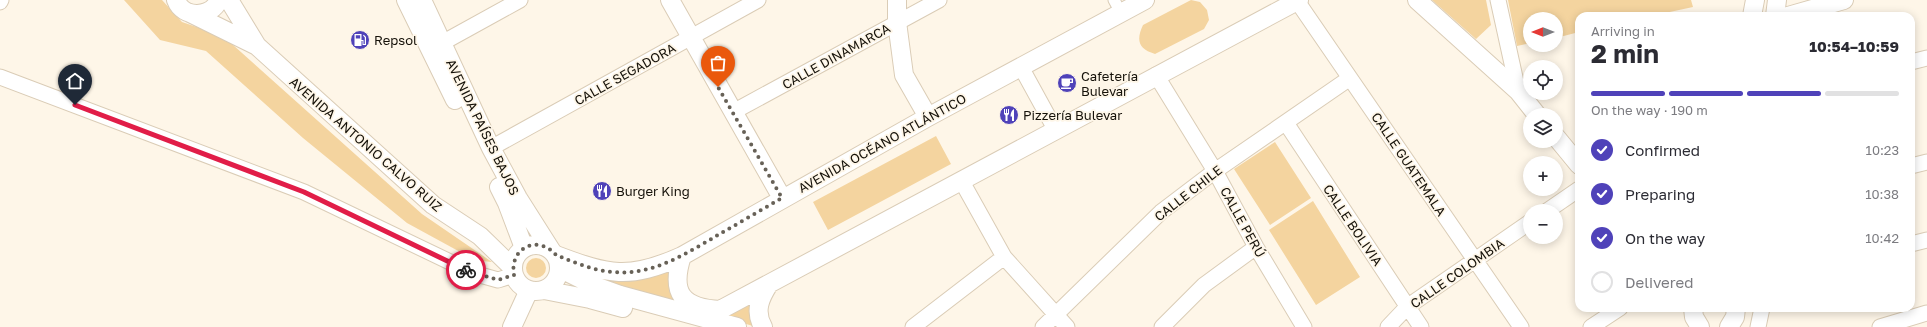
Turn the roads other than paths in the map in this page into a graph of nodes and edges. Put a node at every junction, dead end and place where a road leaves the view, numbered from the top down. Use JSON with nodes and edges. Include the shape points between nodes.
{"nodes":[{"id":1,"x":176,"y":0,"type":"edge"},
{"id":2,"x":219,"y":0,"type":"edge"},
{"id":3,"x":229,"y":0,"type":"edge"},
{"id":4,"x":406,"y":0,"type":"edge"},
{"id":5,"x":422,"y":0,"type":"edge"},
{"id":6,"x":520,"y":0,"type":"edge"},
{"id":7,"x":670,"y":0,"type":"edge"},
{"id":8,"x":758,"y":0,"type":"edge"},
{"id":9,"x":897,"y":0,"type":"edge"},
{"id":10,"x":939,"y":0,"type":"edge"},
{"id":11,"x":1145,"y":0,"type":"edge"},
{"id":12,"x":1417,"y":0,"type":"edge"},
{"id":13,"x":1498,"y":0,"type":"edge"},
{"id":14,"x":1755,"y":0,"type":"edge"},
{"id":15,"x":1776,"y":0,"type":"edge"},
{"id":16,"x":1844,"y":0,"type":"edge"},
{"id":17,"x":1298,"y":1,"type":"edge"},
{"id":18,"x":1117,"y":7,"type":"edge"},
{"id":19,"x":1753,"y":12,"type":"edge"},
{"id":20,"x":1775,"y":12,"type":"edge"},
{"id":21,"x":1802,"y":12,"type":"edge"},
{"id":22,"x":190,"y":13,"type":"junction"},
{"id":23,"x":897,"y":22,"type":"junction"},
{"id":24,"x":690,"y":38,"type":"junction"},
{"id":25,"x":442,"y":43,"type":"junction"},
{"id":26,"x":257,"y":46,"type":"junction"},
{"id":27,"x":1927,"y":58,"type":"edge"},
{"id":28,"x":1915,"y":61,"type":"edge"},
{"id":29,"x":1021,"y":67,"type":"junction"},
{"id":30,"x":0,"y":76,"type":"edge"},
{"id":31,"x":1156,"y":76,"type":"junction"},
{"id":32,"x":1350,"y":78,"type":"junction"},
{"id":33,"x":1518,"y":91,"type":"junction"},
{"id":34,"x":1531,"y":108,"type":"edge"},
{"id":35,"x":733,"y":112,"type":"junction"},
{"id":36,"x":928,"y":117,"type":"junction"},
{"id":37,"x":1286,"y":124,"type":"junction"},
{"id":38,"x":1055,"y":129,"type":"junction"},
{"id":39,"x":1563,"y":146,"type":"edge"},
{"id":40,"x":491,"y":148,"type":"junction"},
{"id":41,"x":1575,"y":160,"type":"edge"},
{"id":42,"x":1927,"y":162,"type":"edge"},
{"id":43,"x":1915,"y":165,"type":"edge"},
{"id":44,"x":1215,"y":171,"type":"junction"},
{"id":45,"x":961,"y":180,"type":"junction"},
{"id":46,"x":1575,"y":192,"type":"edge"},
{"id":47,"x":782,"y":198,"type":"junction"},
{"id":48,"x":1557,"y":204,"type":"edge"},
{"id":49,"x":1523,"y":227,"type":"edge"},
{"id":50,"x":480,"y":236,"type":"junction"},
{"id":51,"x":1927,"y":240,"type":"edge"},
{"id":52,"x":1915,"y":243,"type":"edge"},
{"id":53,"x":1256,"y":248,"type":"junction"},
{"id":54,"x":522,"y":249,"type":"junction"},
{"id":55,"x":682,"y":256,"type":"junction"},
{"id":56,"x":1004,"y":257,"type":"junction"},
{"id":57,"x":555,"y":258,"type":"junction"},
{"id":58,"x":1474,"y":260,"type":"junction"},
{"id":59,"x":513,"y":272,"type":"junction"},
{"id":60,"x":769,"y":284,"type":"junction"},
{"id":61,"x":536,"y":290,"type":"junction"},
{"id":62,"x":1407,"y":307,"type":"junction"},
{"id":63,"x":720,"y":310,"type":"junction"},
{"id":64,"x":1614,"y":312,"type":"edge"},
{"id":65,"x":1761,"y":312,"type":"edge"},
{"id":66,"x":1927,"y":313,"type":"edge"},
{"id":67,"x":1056,"y":315,"type":"junction"},
{"id":68,"x":692,"y":323,"type":"edge"},
{"id":69,"x":1297,"y":324,"type":"edge"},
{"id":70,"x":512,"y":327,"type":"edge"},
{"id":71,"x":737,"y":327,"type":"edge"},
{"id":72,"x":763,"y":327,"type":"edge"},
{"id":73,"x":913,"y":327,"type":"edge"},
{"id":74,"x":1043,"y":327,"type":"edge"},
{"id":75,"x":1067,"y":327,"type":"edge"},
{"id":76,"x":1162,"y":327,"type":"edge"},
{"id":77,"x":1388,"y":327,"type":"edge"},
{"id":78,"x":1421,"y":327,"type":"edge"},
{"id":79,"x":1521,"y":327,"type":"edge"},
{"id":80,"x":1592,"y":327,"type":"edge"},
{"id":81,"x":1758,"y":327,"type":"edge"},
{"id":82,"x":1880,"y":327,"type":"edge"}],
"edges":[{"from":1,"to":22,"type":"street","name":"AVENIDA ANTONIO CALVO RUIZ"},
{"from":2,"to":22,"type":"street","via":[[206,13]]},
{"from":3,"to":26,"type":"street","name":"AVENIDA ANTONIO CALVO RUIZ"},
{"from":4,"to":54,"type":"street","name":"AVENIDA PAÍSES BAJOS","via":[[507,203]]},
{"from":5,"to":25,"type":"street","name":"AVENIDA PAÍSES BAJOS"},
{"from":6,"to":25,"type":"street"},
{"from":7,"to":24,"type":"street"},
{"from":8,"to":24,"type":"street","name":"CALLE SEGADORA"},
{"from":9,"to":23,"type":"street"},
{"from":10,"to":23,"type":"street","name":"CALLE DINAMARCA"},
{"from":11,"to":18,"type":"street","name":"AVENIDA OCÉANO ATLÁNTICO"},
{"from":12,"to":33,"type":"street"},
{"from":13,"to":33,"type":"street"},
{"from":14,"to":19,"type":"street"},
{"from":15,"to":20,"type":"street"},
{"from":16,"to":21,"type":"street"},
{"from":17,"to":31,"type":"street"},
{"from":17,"to":32,"type":"street","name":"CALLE GUATEMALA"},
{"from":18,"to":29,"type":"street","name":"AVENIDA OCÉANO ATLÁNTICO"},
{"from":22,"to":26,"type":"street","name":"AVENIDA ANTONIO CALVO RUIZ"},
{"from":23,"to":35,"type":"street","name":"CALLE DINAMARCA"},
{"from":23,"to":36,"type":"street","via":[[904,75]]},
{"from":24,"to":35,"type":"street"},
{"from":24,"to":40,"type":"street","name":"CALLE SEGADORA"},
{"from":25,"to":40,"type":"street","name":"AVENIDA PAÍSES BAJOS"},
{"from":26,"to":50,"type":"street","name":"AVENIDA ANTONIO CALVO RUIZ","via":[[433,205]]},
{"from":27,"to":28,"type":"street"},
{"from":29,"to":36,"type":"street","name":"AVENIDA OCÉANO ATLÁNTICO"},
{"from":29,"to":38,"type":"street"},
{"from":30,"to":59,"type":"street","via":[[304,192],[473,273],[498,280]]},
{"from":31,"to":38,"type":"street"},
{"from":31,"to":44,"type":"street","name":"CALLE PERÚ"},
{"from":32,"to":37,"type":"street","name":"CALLE CHILE"},
{"from":32,"to":58,"type":"street","name":"CALLE GUATEMALA"},
{"from":33,"to":34,"type":"street"},
{"from":35,"to":47,"type":"street"},
{"from":36,"to":47,"type":"street","name":"AVENIDA OCÉANO ATLÁNTICO"},
{"from":37,"to":44,"type":"street","name":"CALLE CHILE"},
{"from":37,"to":62,"type":"street","name":"CALLE BOLIVIA"},
{"from":38,"to":45,"type":"street"},
{"from":39,"to":41,"type":"street"},
{"from":40,"to":57,"type":"street","name":"AVENIDA PAÍSES BAJOS"},
{"from":42,"to":43,"type":"street"},
{"from":44,"to":53,"type":"street","name":"CALLE PERÚ"},
{"from":44,"to":67,"type":"street","name":"CALLE CHILE","via":[[1161,212]]},
{"from":45,"to":56,"type":"street"},
{"from":45,"to":60,"type":"street"},
{"from":46,"to":48,"type":"street"},
{"from":47,"to":55,"type":"street","name":"AVENIDA OCÉANO ATLÁNTICO"},
{"from":49,"to":58,"type":"street","name":"CALLE COLOMBIA"},
{"from":50,"to":54,"type":"street","name":"AVENIDA ANTONIO CALVO RUIZ"},
{"from":50,"to":59,"type":"street","name":"AVENIDA ANTONIO CALVO RUIZ"},
{"from":51,"to":52,"type":"street"},
{"from":53,"to":69,"type":"street","name":"CALLE PERÚ"},
{"from":53,"to":76,"type":"street","via":[[1204,284]]},
{"from":54,"to":57,"type":"street","via":[[538,245]]},
{"from":54,"to":59,"type":"street","via":[[515,259]]},
{"from":55,"to":57,"type":"street","name":"AVENIDA OCÉANO ATLÁNTICO","via":[[635,272],[615,273]]},
{"from":55,"to":63,"type":"street","via":[[677,271],[677,285],[681,294],[689,303],[702,309]]},
{"from":56,"to":67,"type":"street"},
{"from":56,"to":73,"type":"street"},
{"from":57,"to":61,"type":"street","via":[[555,281]]},
{"from":57,"to":68,"type":"street","via":[[595,286]]},
{"from":58,"to":62,"type":"street","name":"CALLE COLOMBIA"},
{"from":58,"to":79,"type":"street","name":"CALLE GUATEMALA"},
{"from":59,"to":61,"type":"street","via":[[517,281]]},
{"from":60,"to":63,"type":"street"},
{"from":60,"to":72,"type":"street","via":[[760,297],[758,311]]},
{"from":61,"to":68,"type":"street","via":[[590,299]]},
{"from":61,"to":70,"type":"street"},
{"from":62,"to":77,"type":"street","name":"CALLE COLOMBIA"},
{"from":62,"to":78,"type":"street","name":"CALLE BOLIVIA"},
{"from":63,"to":68,"type":"street"},
{"from":64,"to":80,"type":"street"},
{"from":65,"to":81,"type":"street"},
{"from":66,"to":82,"type":"street"},
{"from":67,"to":74,"type":"street","name":"CALLE CHILE"},
{"from":67,"to":75,"type":"street"},
{"from":68,"to":71,"type":"street"}]}
